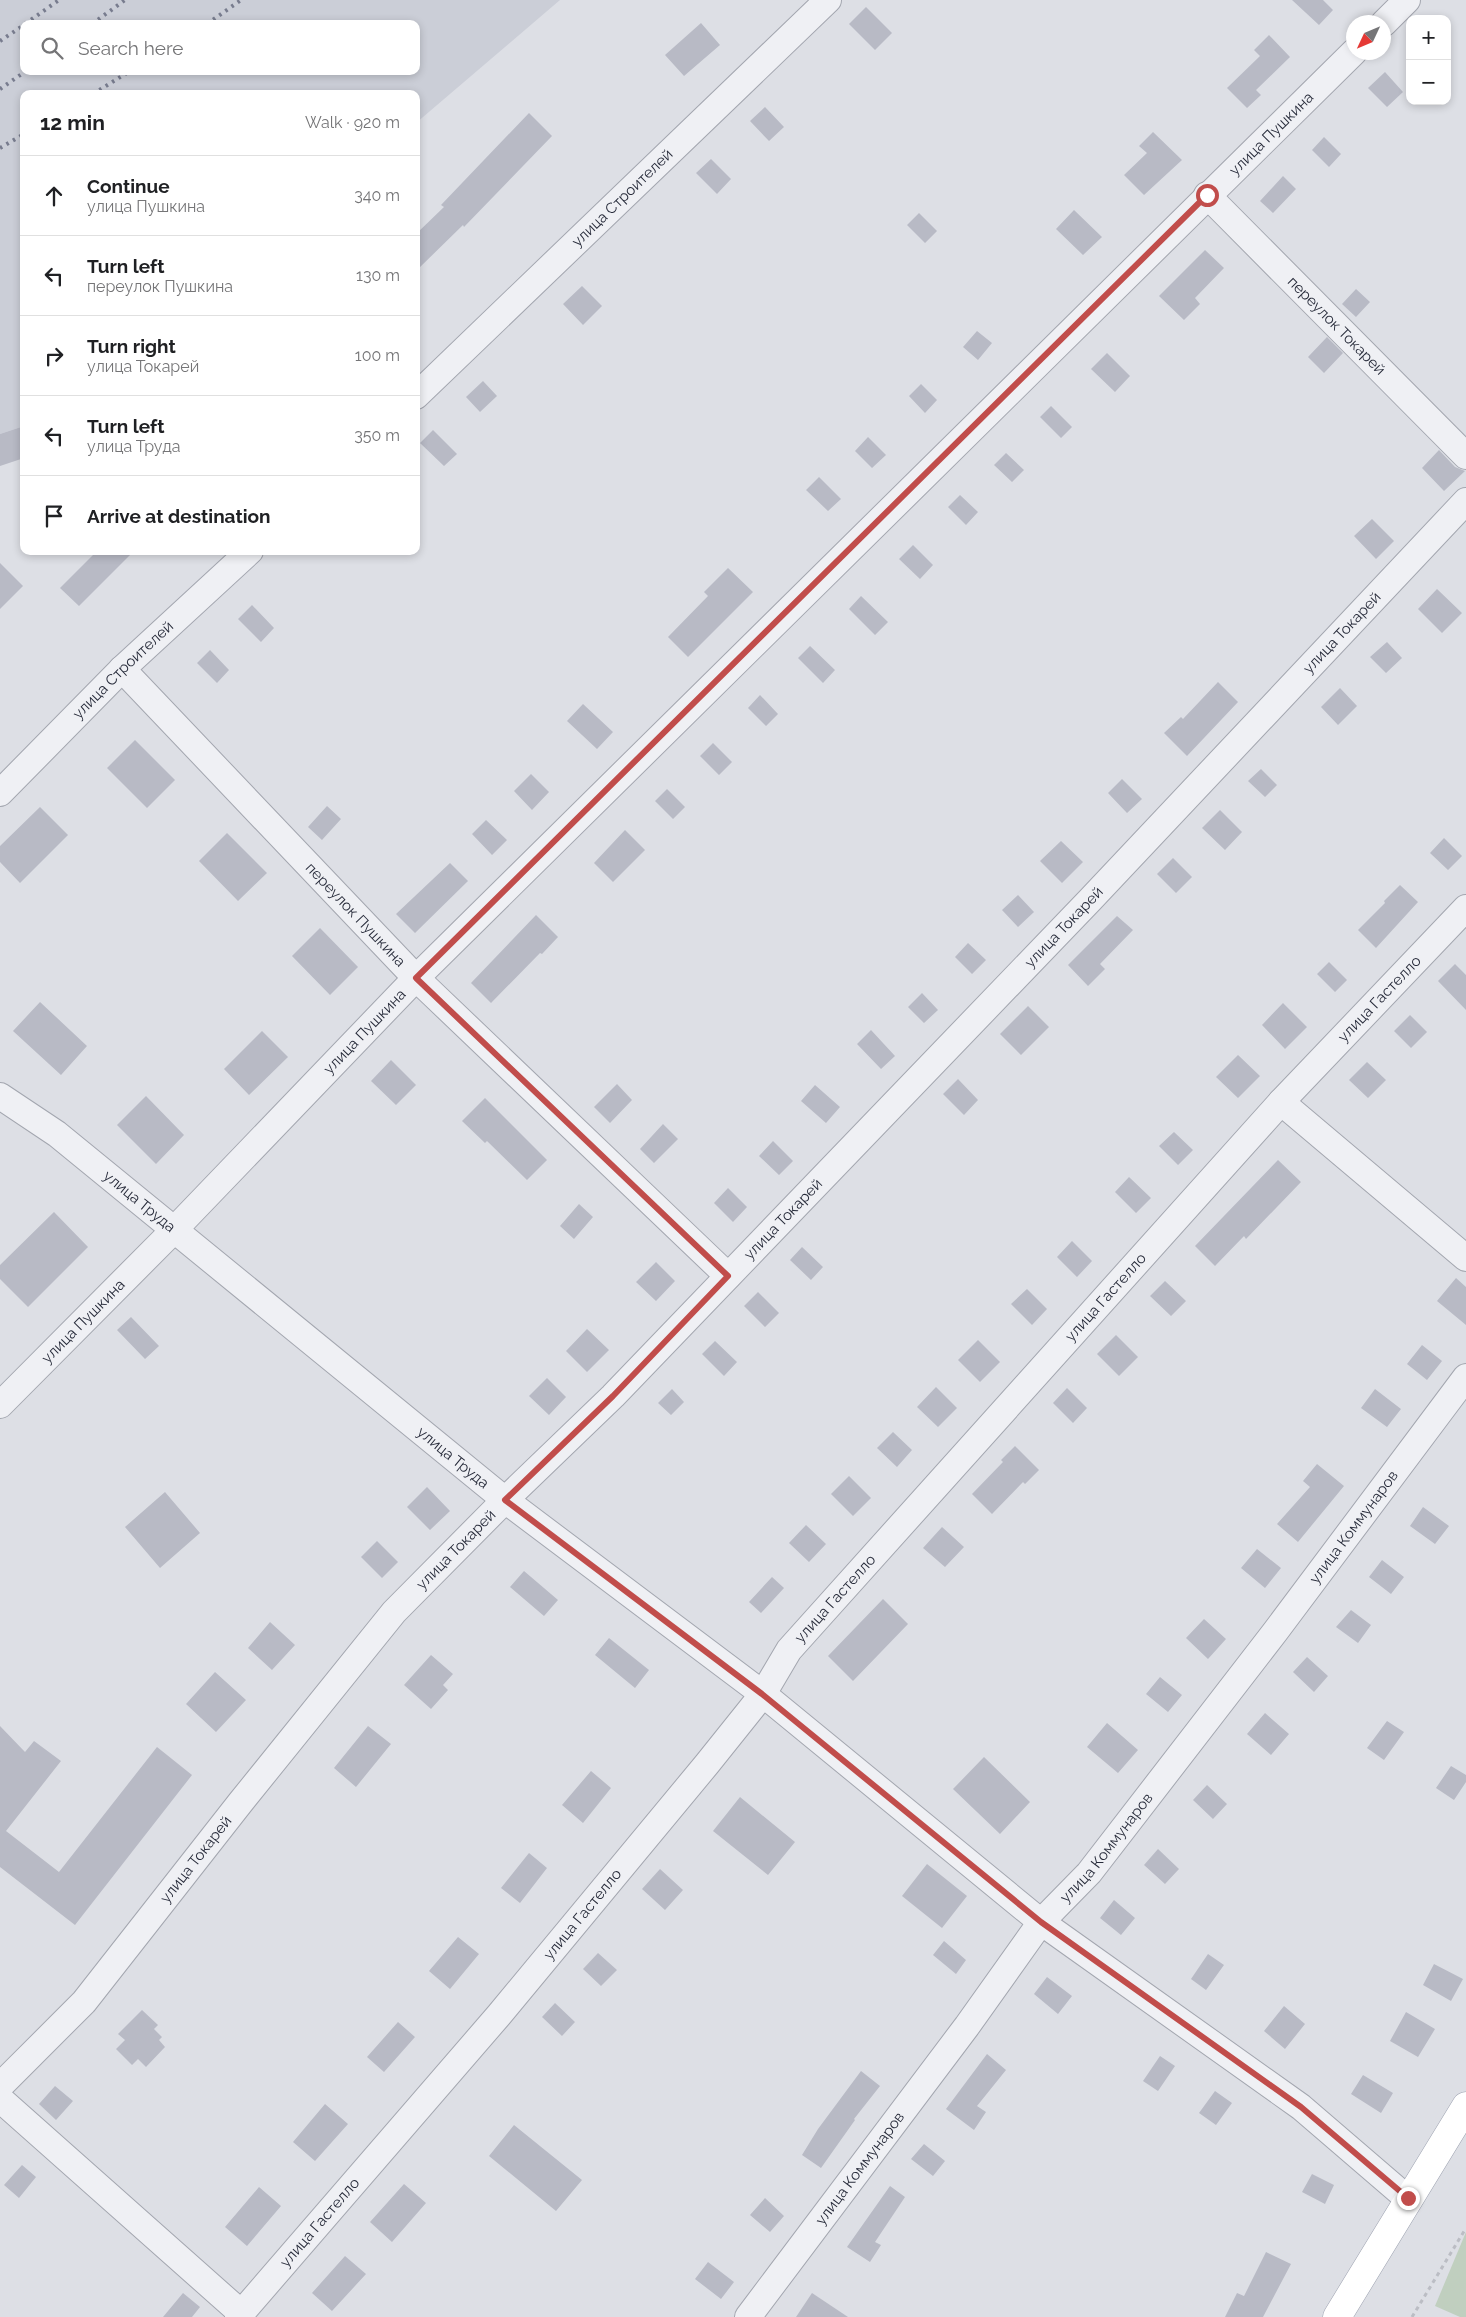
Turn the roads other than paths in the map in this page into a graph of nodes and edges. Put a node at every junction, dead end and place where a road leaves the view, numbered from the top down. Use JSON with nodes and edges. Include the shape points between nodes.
{"nodes":[{"id":1,"x":828,"y":0,"type":"edge"},
{"id":2,"x":1407,"y":0,"type":"edge"},
{"id":3,"x":1391,"y":16,"type":"edge"},
{"id":4,"x":1346,"y":60,"type":"edge"},
{"id":5,"x":1207,"y":195,"type":"junction"},
{"id":6,"x":420,"y":392,"type":"edge"},
{"id":7,"x":1466,"y":456,"type":"edge"},
{"id":8,"x":1466,"y":501,"type":"edge"},
{"id":9,"x":246,"y":555,"type":"edge"},
{"id":10,"x":122,"y":669,"type":"junction"},
{"id":11,"x":0,"y":794,"type":"edge"},
{"id":12,"x":1466,"y":908,"type":"edge"},
{"id":13,"x":416,"y":978,"type":"junction"},
{"id":14,"x":0,"y":1096,"type":"edge"},
{"id":15,"x":1281,"y":1102,"type":"junction"},
{"id":16,"x":174,"y":1230,"type":"junction"},
{"id":17,"x":1466,"y":1258,"type":"edge"},
{"id":18,"x":728,"y":1276,"type":"junction"},
{"id":19,"x":1466,"y":1377,"type":"edge"},
{"id":20,"x":0,"y":1404,"type":"edge"},
{"id":21,"x":505,"y":1500,"type":"junction"},
{"id":22,"x":762,"y":1694,"type":"junction"},
{"id":23,"x":1041,"y":1922,"type":"junction"},
{"id":24,"x":0,"y":2086,"type":"edge"},
{"id":25,"x":0,"y":2099,"type":"edge"},
{"id":26,"x":1466,"y":2106,"type":"edge"},
{"id":27,"x":1408,"y":2198,"type":"junction"},
{"id":28,"x":239,"y":2315,"type":"edge"},
{"id":29,"x":748,"y":2317,"type":"edge"},
{"id":30,"x":1336,"y":2317,"type":"edge"}],
"edges":[{"from":1,"to":6,"type":"street","name":"улица Строителей"},
{"from":2,"to":3,"type":"street"},
{"from":4,"to":5,"type":"street","name":"улица Пушкина"},
{"from":5,"to":7,"type":"street","name":"переулок Токарей"},
{"from":5,"to":13,"type":"street","name":"улица Пушкина"},
{"from":8,"to":18,"type":"street","name":"улица Токарей","via":[[1090,900]]},
{"from":9,"to":10,"type":"street","name":"улица Строителей"},
{"from":10,"to":11,"type":"street","name":"улица Строителей"},
{"from":10,"to":13,"type":"street","name":"переулок Пушкина"},
{"from":12,"to":15,"type":"street","name":"улица Гастелло"},
{"from":13,"to":16,"type":"street","name":"улица Пушкина"},
{"from":13,"to":18,"type":"street","name":"переулок Пушкина"},
{"from":14,"to":16,"type":"street","name":"улица Труда","via":[[57,1134]]},
{"from":15,"to":17,"type":"street"},
{"from":15,"to":22,"type":"street","name":"улица Гастелло","via":[[789,1650]]},
{"from":16,"to":20,"type":"street","name":"улица Пушкина"},
{"from":16,"to":21,"type":"street","name":"улица Труда"},
{"from":18,"to":21,"type":"street","name":"улица Токарей","via":[[613,1396]]},
{"from":19,"to":23,"type":"street","name":"улица Коммунаров","via":[[1089,1873]]},
{"from":21,"to":22,"type":"street","name":"улица Труда"},
{"from":21,"to":24,"type":"street","name":"улица Токарей","via":[[394,1612],[84,2002]]},
{"from":22,"to":23,"type":"street","name":"улица Труда"},
{"from":22,"to":28,"type":"street","name":"улица Гастелло","via":[[499,2015]]},
{"from":23,"to":27,"type":"street","name":"улица Труда","via":[[1301,2107]]},
{"from":23,"to":29,"type":"street","name":"улица Коммунаров","via":[[967,2026]]},
{"from":25,"to":28,"type":"street"},
{"from":26,"to":27,"type":"main road"},
{"from":27,"to":30,"type":"main road"}]}
